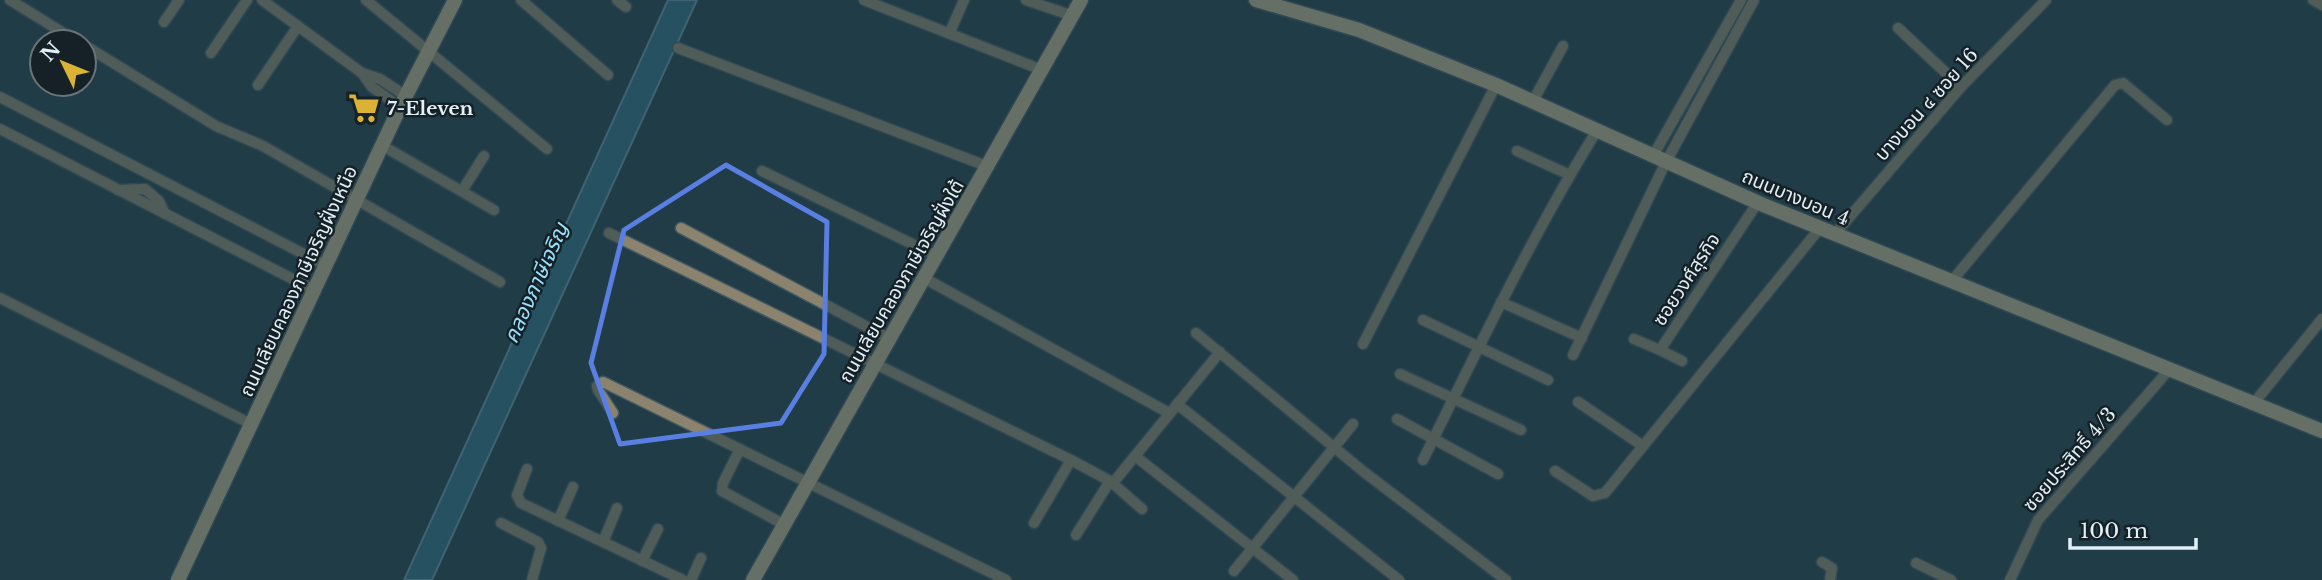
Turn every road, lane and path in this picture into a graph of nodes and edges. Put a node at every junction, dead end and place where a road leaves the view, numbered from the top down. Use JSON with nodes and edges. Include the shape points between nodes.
{"nodes":[{"id":1,"x":10,"y":0,"type":"edge"},
{"id":2,"x":179,"y":0,"type":"edge"},
{"id":3,"x":247,"y":0,"type":"edge"},
{"id":4,"x":262,"y":0,"type":"edge"},
{"id":5,"x":366,"y":0,"type":"edge"},
{"id":6,"x":455,"y":0,"type":"edge"},
{"id":7,"x":521,"y":0,"type":"edge"},
{"id":8,"x":864,"y":0,"type":"edge"},
{"id":9,"x":964,"y":0,"type":"edge"},
{"id":10,"x":1026,"y":0,"type":"edge"},
{"id":11,"x":1081,"y":0,"type":"edge"},
{"id":12,"x":1256,"y":0,"type":"edge"},
{"id":13,"x":1741,"y":0,"type":"edge"},
{"id":14,"x":1754,"y":0,"type":"edge"},
{"id":15,"x":2046,"y":0,"type":"edge"},
{"id":16,"x":2313,"y":0,"type":"edge"},
{"id":17,"x":2322,"y":5,"type":"edge"},
{"id":18,"x":1073,"y":16,"type":"junction"},
{"id":19,"x":164,"y":22,"type":"dead end"},
{"id":20,"x":298,"y":26,"type":"junction"},
{"id":21,"x":55,"y":28,"type":"edge"},
{"id":22,"x":1898,"y":28,"type":"dead end"},
{"id":23,"x":950,"y":32,"type":"junction"},
{"id":24,"x":1563,"y":46,"type":"dead end"},
{"id":25,"x":678,"y":48,"type":"dead end"},
{"id":26,"x":430,"y":50,"type":"junction"},
{"id":27,"x":211,"y":53,"type":"dead end"},
{"id":28,"x":98,"y":54,"type":"edge"},
{"id":29,"x":1042,"y":70,"type":"junction"},
{"id":30,"x":608,"y":75,"type":"dead end"},
{"id":31,"x":258,"y":85,"type":"dead end"},
{"id":32,"x":1496,"y":85,"type":"junction"},
{"id":33,"x":1961,"y":87,"type":"junction"},
{"id":34,"x":0,"y":97,"type":"edge"},
{"id":35,"x":403,"y":101,"type":"junction"},
{"id":36,"x":1533,"y":102,"type":"junction"},
{"id":37,"x":2167,"y":120,"type":"dead end"},
{"id":38,"x":0,"y":129,"type":"edge"},
{"id":39,"x":1596,"y":132,"type":"junction"},
{"id":40,"x":383,"y":146,"type":"junction"},
{"id":41,"x":547,"y":149,"type":"dead end"},
{"id":42,"x":1517,"y":151,"type":"dead end"},
{"id":43,"x":484,"y":156,"type":"dead end"},
{"id":44,"x":1659,"y":159,"type":"junction"},
{"id":45,"x":989,"y":167,"type":"junction"},
{"id":46,"x":762,"y":171,"type":"dead end"},
{"id":47,"x":1570,"y":175,"type":"junction"},
{"id":48,"x":462,"y":191,"type":"junction"},
{"id":49,"x":358,"y":201,"type":"junction"},
{"id":50,"x":1758,"y":202,"type":"junction"},
{"id":51,"x":494,"y":210,"type":"dead end"},
{"id":52,"x":681,"y":228,"type":"dead end"},
{"id":53,"x":1820,"y":228,"type":"junction"},
{"id":54,"x":609,"y":233,"type":"dead end"},
{"id":55,"x":1836,"y":234,"type":"junction"},
{"id":56,"x":937,"y":256,"type":"junction"},
{"id":57,"x":327,"y":266,"type":"junction"},
{"id":58,"x":924,"y":278,"type":"junction"},
{"id":59,"x":500,"y":282,"type":"dead end"},
{"id":60,"x":1951,"y":282,"type":"junction"},
{"id":61,"x":316,"y":290,"type":"junction"},
{"id":62,"x":0,"y":298,"type":"edge"},
{"id":63,"x":1501,"y":302,"type":"junction"},
{"id":64,"x":2322,"y":318,"type":"edge"},
{"id":65,"x":1423,"y":320,"type":"dead end"},
{"id":66,"x":1196,"y":333,"type":"dead end"},
{"id":67,"x":1582,"y":338,"type":"junction"},
{"id":68,"x":890,"y":339,"type":"junction"},
{"id":69,"x":1634,"y":339,"type":"dead end"},
{"id":70,"x":1363,"y":344,"type":"dead end"},
{"id":71,"x":1479,"y":347,"type":"junction"},
{"id":72,"x":1660,"y":351,"type":"junction"},
{"id":73,"x":1220,"y":352,"type":"junction"},
{"id":74,"x":1573,"y":355,"type":"dead end"},
{"id":75,"x":1682,"y":360,"type":"dead end"},
{"id":76,"x":875,"y":366,"type":"junction"},
{"id":77,"x":2168,"y":371,"type":"junction"},
{"id":78,"x":1400,"y":374,"type":"dead end"},
{"id":79,"x":1548,"y":380,"type":"dead end"},
{"id":80,"x":1454,"y":399,"type":"junction"},
{"id":81,"x":1578,"y":402,"type":"dead end"},
{"id":82,"x":2253,"y":403,"type":"junction"},
{"id":83,"x":1177,"y":404,"type":"junction"},
{"id":84,"x":613,"y":413,"type":"dead end"},
{"id":85,"x":1169,"y":413,"type":"junction"},
{"id":86,"x":1397,"y":419,"type":"dead end"},
{"id":87,"x":1353,"y":424,"type":"dead end"},
{"id":88,"x":253,"y":425,"type":"junction"},
{"id":89,"x":1521,"y":430,"type":"dead end"},
{"id":90,"x":2322,"y":431,"type":"edge"},
{"id":91,"x":1435,"y":437,"type":"junction"},
{"id":92,"x":1643,"y":446,"type":"junction"},
{"id":93,"x":1334,"y":447,"type":"junction"},
{"id":94,"x":740,"y":449,"type":"junction"},
{"id":95,"x":1135,"y":456,"type":"junction"},
{"id":96,"x":1071,"y":460,"type":"junction"},
{"id":97,"x":1423,"y":460,"type":"dead end"},
{"id":98,"x":527,"y":469,"type":"dead end"},
{"id":99,"x":1555,"y":471,"type":"dead end"},
{"id":100,"x":1498,"y":474,"type":"dead end"},
{"id":101,"x":1113,"y":480,"type":"junction"},
{"id":102,"x":807,"y":482,"type":"junction"},
{"id":103,"x":573,"y":487,"type":"dead end"},
{"id":104,"x":1296,"y":498,"type":"junction"},
{"id":105,"x":617,"y":508,"type":"dead end"},
{"id":106,"x":1142,"y":509,"type":"dead end"},
{"id":107,"x":558,"y":521,"type":"junction"},
{"id":108,"x":501,"y":523,"type":"dead end"},
{"id":109,"x":1034,"y":523,"type":"dead end"},
{"id":110,"x":785,"y":525,"type":"junction"},
{"id":111,"x":658,"y":529,"type":"dead end"},
{"id":112,"x":1076,"y":536,"type":"dead end"},
{"id":113,"x":603,"y":542,"type":"junction"},
{"id":114,"x":1252,"y":548,"type":"junction"},
{"id":115,"x":701,"y":558,"type":"dead end"},
{"id":116,"x":642,"y":561,"type":"junction"},
{"id":117,"x":1822,"y":562,"type":"dead end"},
{"id":118,"x":1916,"y":563,"type":"dead end"},
{"id":119,"x":1234,"y":571,"type":"dead end"},
{"id":120,"x":178,"y":580,"type":"edge"},
{"id":121,"x":533,"y":580,"type":"edge"},
{"id":122,"x":683,"y":580,"type":"edge"},
{"id":123,"x":691,"y":580,"type":"edge"},
{"id":124,"x":753,"y":580,"type":"edge"},
{"id":125,"x":1006,"y":580,"type":"edge"},
{"id":126,"x":1293,"y":580,"type":"edge"},
{"id":127,"x":1399,"y":580,"type":"edge"},
{"id":128,"x":1506,"y":580,"type":"edge"},
{"id":129,"x":1830,"y":580,"type":"edge"},
{"id":130,"x":1951,"y":580,"type":"edge"},
{"id":131,"x":2010,"y":580,"type":"edge"}],
"edges":[{"from":1,"to":21,"type":"street"},
{"from":2,"to":19,"type":"street"},
{"from":3,"to":27,"type":"street"},
{"from":4,"to":20,"type":"street"},
{"from":5,"to":26,"type":"street"},
{"from":6,"to":26,"type":"street","name":"ถนนเลียบคลองภาษีเจริญฝั่งเหนือ"},
{"from":7,"to":30,"type":"street"},
{"from":8,"to":23,"type":"street"},
{"from":9,"to":23,"type":"street"},
{"from":10,"to":18,"type":"street"},
{"from":11,"to":18,"type":"street","name":"ถนนเลียบคลองภาษีเจริญฝั่งใต้"},
{"from":12,"to":32,"type":"street","name":"ถนนบางบอน 4","via":[[1359,30]]},
{"from":13,"to":44,"type":"street"},
{"from":14,"to":44,"type":"street"},
{"from":15,"to":33,"type":"street","name":"บางบอน ๔ ซอย 16"},
{"from":16,"to":17,"type":"street"},
{"from":18,"to":29,"type":"street","name":"ถนนเลียบคลองภาษีเจริญฝั่งใต้"},
{"from":20,"to":31,"type":"street"},
{"from":20,"to":35,"type":"street","via":[[362,73],[380,79]]},
{"from":22,"to":33,"type":"street"},
{"from":23,"to":29,"type":"street"},
{"from":24,"to":36,"type":"street"},
{"from":25,"to":45,"type":"street"},
{"from":26,"to":35,"type":"street","name":"ถนนเลียบคลองภาษีเจริญฝั่งเหนือ"},
{"from":26,"to":41,"type":"street"},
{"from":28,"to":49,"type":"street","via":[[216,126],[263,146]]},
{"from":29,"to":45,"type":"street","name":"ถนนเลียบคลองภาษีเจริญฝั่งใต้"},
{"from":32,"to":36,"type":"street","name":"ถนนบางบอน 4"},
{"from":32,"to":70,"type":"street"},
{"from":33,"to":55,"type":"street","name":"บางบอน ๔ ซอย 16"},
{"from":34,"to":57,"type":"street"},
{"from":35,"to":40,"type":"street","name":"ถนนเลียบคลองภาษีเจริญฝั่งเหนือ"},
{"from":36,"to":39,"type":"street","name":"ถนนบางบอน 4"},
{"from":37,"to":60,"type":"street","via":[[2123,83],[2115,85]]},
{"from":38,"to":61,"type":"street"},
{"from":39,"to":44,"type":"street","name":"ถนนบางบอน 4"},
{"from":39,"to":47,"type":"street"},
{"from":40,"to":48,"type":"street"},
{"from":40,"to":49,"type":"street","name":"ถนนเลียบคลองภาษีเจริญฝั่งเหนือ"},
{"from":42,"to":47,"type":"street"},
{"from":43,"to":48,"type":"street"},
{"from":44,"to":50,"type":"street","name":"ถนนบางบอน 4"},
{"from":44,"to":67,"type":"street"},
{"from":45,"to":56,"type":"street","name":"ถนนเลียบคลองภาษีเจริญฝั่งใต้"},
{"from":46,"to":56,"type":"street"},
{"from":47,"to":63,"type":"street"},
{"from":48,"to":51,"type":"street"},
{"from":49,"to":57,"type":"street","name":"ถนนเลียบคลองภาษีเจริญฝั่งเหนือ"},
{"from":49,"to":59,"type":"street"},
{"from":50,"to":53,"type":"street","name":"ถนนบางบอน 4"},
{"from":50,"to":72,"type":"street","name":"ซอยวงศ์สุรกิจ"},
{"from":52,"to":68,"type":"street"},
{"from":53,"to":55,"type":"street","name":"ถนนบางบอน 4"},
{"from":53,"to":92,"type":"street"},
{"from":54,"to":76,"type":"street"},
{"from":55,"to":60,"type":"street","name":"ถนนบางบอน 4"},
{"from":56,"to":58,"type":"street","name":"ถนนเลียบคลองภาษีเจริญฝั่งใต้"},
{"from":57,"to":61,"type":"street","name":"ถนนเลียบคลองภาษีเจริญฝั่งเหนือ"},
{"from":58,"to":68,"type":"street","name":"ถนนเลียบคลองภาษีเจริญฝั่งใต้"},
{"from":58,"to":85,"type":"street"},
{"from":60,"to":77,"type":"street","name":"ถนนบางบอน 4"},
{"from":61,"to":88,"type":"street","name":"ถนนเลียบคลองภาษีเจริญฝั่งเหนือ"},
{"from":62,"to":88,"type":"street"},
{"from":63,"to":67,"type":"street"},
{"from":63,"to":71,"type":"street"},
{"from":64,"to":82,"type":"street"},
{"from":65,"to":71,"type":"street"},
{"from":66,"to":73,"type":"street"},
{"from":67,"to":74,"type":"street"},
{"from":68,"to":76,"type":"street","name":"ถนนเลียบคลองภาษีเจริญฝั่งใต้"},
{"from":69,"to":72,"type":"street","name":"ซอยวงศ์สุรกิจ"},
{"from":71,"to":79,"type":"street"},
{"from":71,"to":80,"type":"street"},
{"from":72,"to":75,"type":"street"},
{"from":73,"to":83,"type":"street"},
{"from":73,"to":93,"type":"street"},
{"from":76,"to":96,"type":"street"},
{"from":76,"to":102,"type":"street","name":"ถนนเลียบคลองภาษีเจริญฝั่งใต้"},
{"from":77,"to":82,"type":"street","name":"ถนนบางบอน 4"},
{"from":77,"to":131,"type":"street","name":"ซอยประสิทธิ์ 4/3","via":[[2038,520]]},
{"from":78,"to":80,"type":"street"},
{"from":80,"to":89,"type":"street"},
{"from":80,"to":91,"type":"street"},
{"from":81,"to":92,"type":"street"},
{"from":82,"to":90,"type":"street","name":"ถนนบางบอน 4"},
{"from":83,"to":85,"type":"street"},
{"from":83,"to":104,"type":"street"},
{"from":84,"to":94,"type":"street","via":[[598,390],[603,382]]},
{"from":85,"to":95,"type":"street"},
{"from":86,"to":91,"type":"street"},
{"from":87,"to":93,"type":"street"},
{"from":88,"to":120,"type":"street","name":"ถนนเลียบคลองภาษีเจริญฝั่งเหนือ"},
{"from":91,"to":97,"type":"street"},
{"from":91,"to":100,"type":"street"},
{"from":92,"to":99,"type":"street","via":[[1597,497]]},
{"from":93,"to":104,"type":"street"},
{"from":93,"to":128,"type":"street"},
{"from":94,"to":102,"type":"street"},
{"from":94,"to":110,"type":"street","via":[[722,491]]},
{"from":95,"to":101,"type":"street"},
{"from":95,"to":114,"type":"street"},
{"from":96,"to":101,"type":"street"},
{"from":96,"to":109,"type":"street"},
{"from":98,"to":107,"type":"street","via":[[518,500]]},
{"from":101,"to":106,"type":"street"},
{"from":101,"to":112,"type":"street"},
{"from":102,"to":110,"type":"street","name":"ถนนเลียบคลองภาษีเจริญฝั่งใต้"},
{"from":102,"to":125,"type":"street"},
{"from":103,"to":107,"type":"street"},
{"from":104,"to":114,"type":"street"},
{"from":104,"to":127,"type":"street"},
{"from":105,"to":113,"type":"street"},
{"from":107,"to":113,"type":"street"},
{"from":108,"to":121,"type":"street","via":[[538,542],[541,548]]},
{"from":110,"to":124,"type":"street","name":"ถนนเลียบคลองภาษีเจริญฝั่งใต้"},
{"from":111,"to":116,"type":"street"},
{"from":113,"to":116,"type":"street"},
{"from":114,"to":119,"type":"street"},
{"from":114,"to":126,"type":"street"},
{"from":115,"to":123,"type":"street"},
{"from":116,"to":122,"type":"street"},
{"from":117,"to":129,"type":"street","via":[[1832,568]]},
{"from":118,"to":130,"type":"street"}]}
